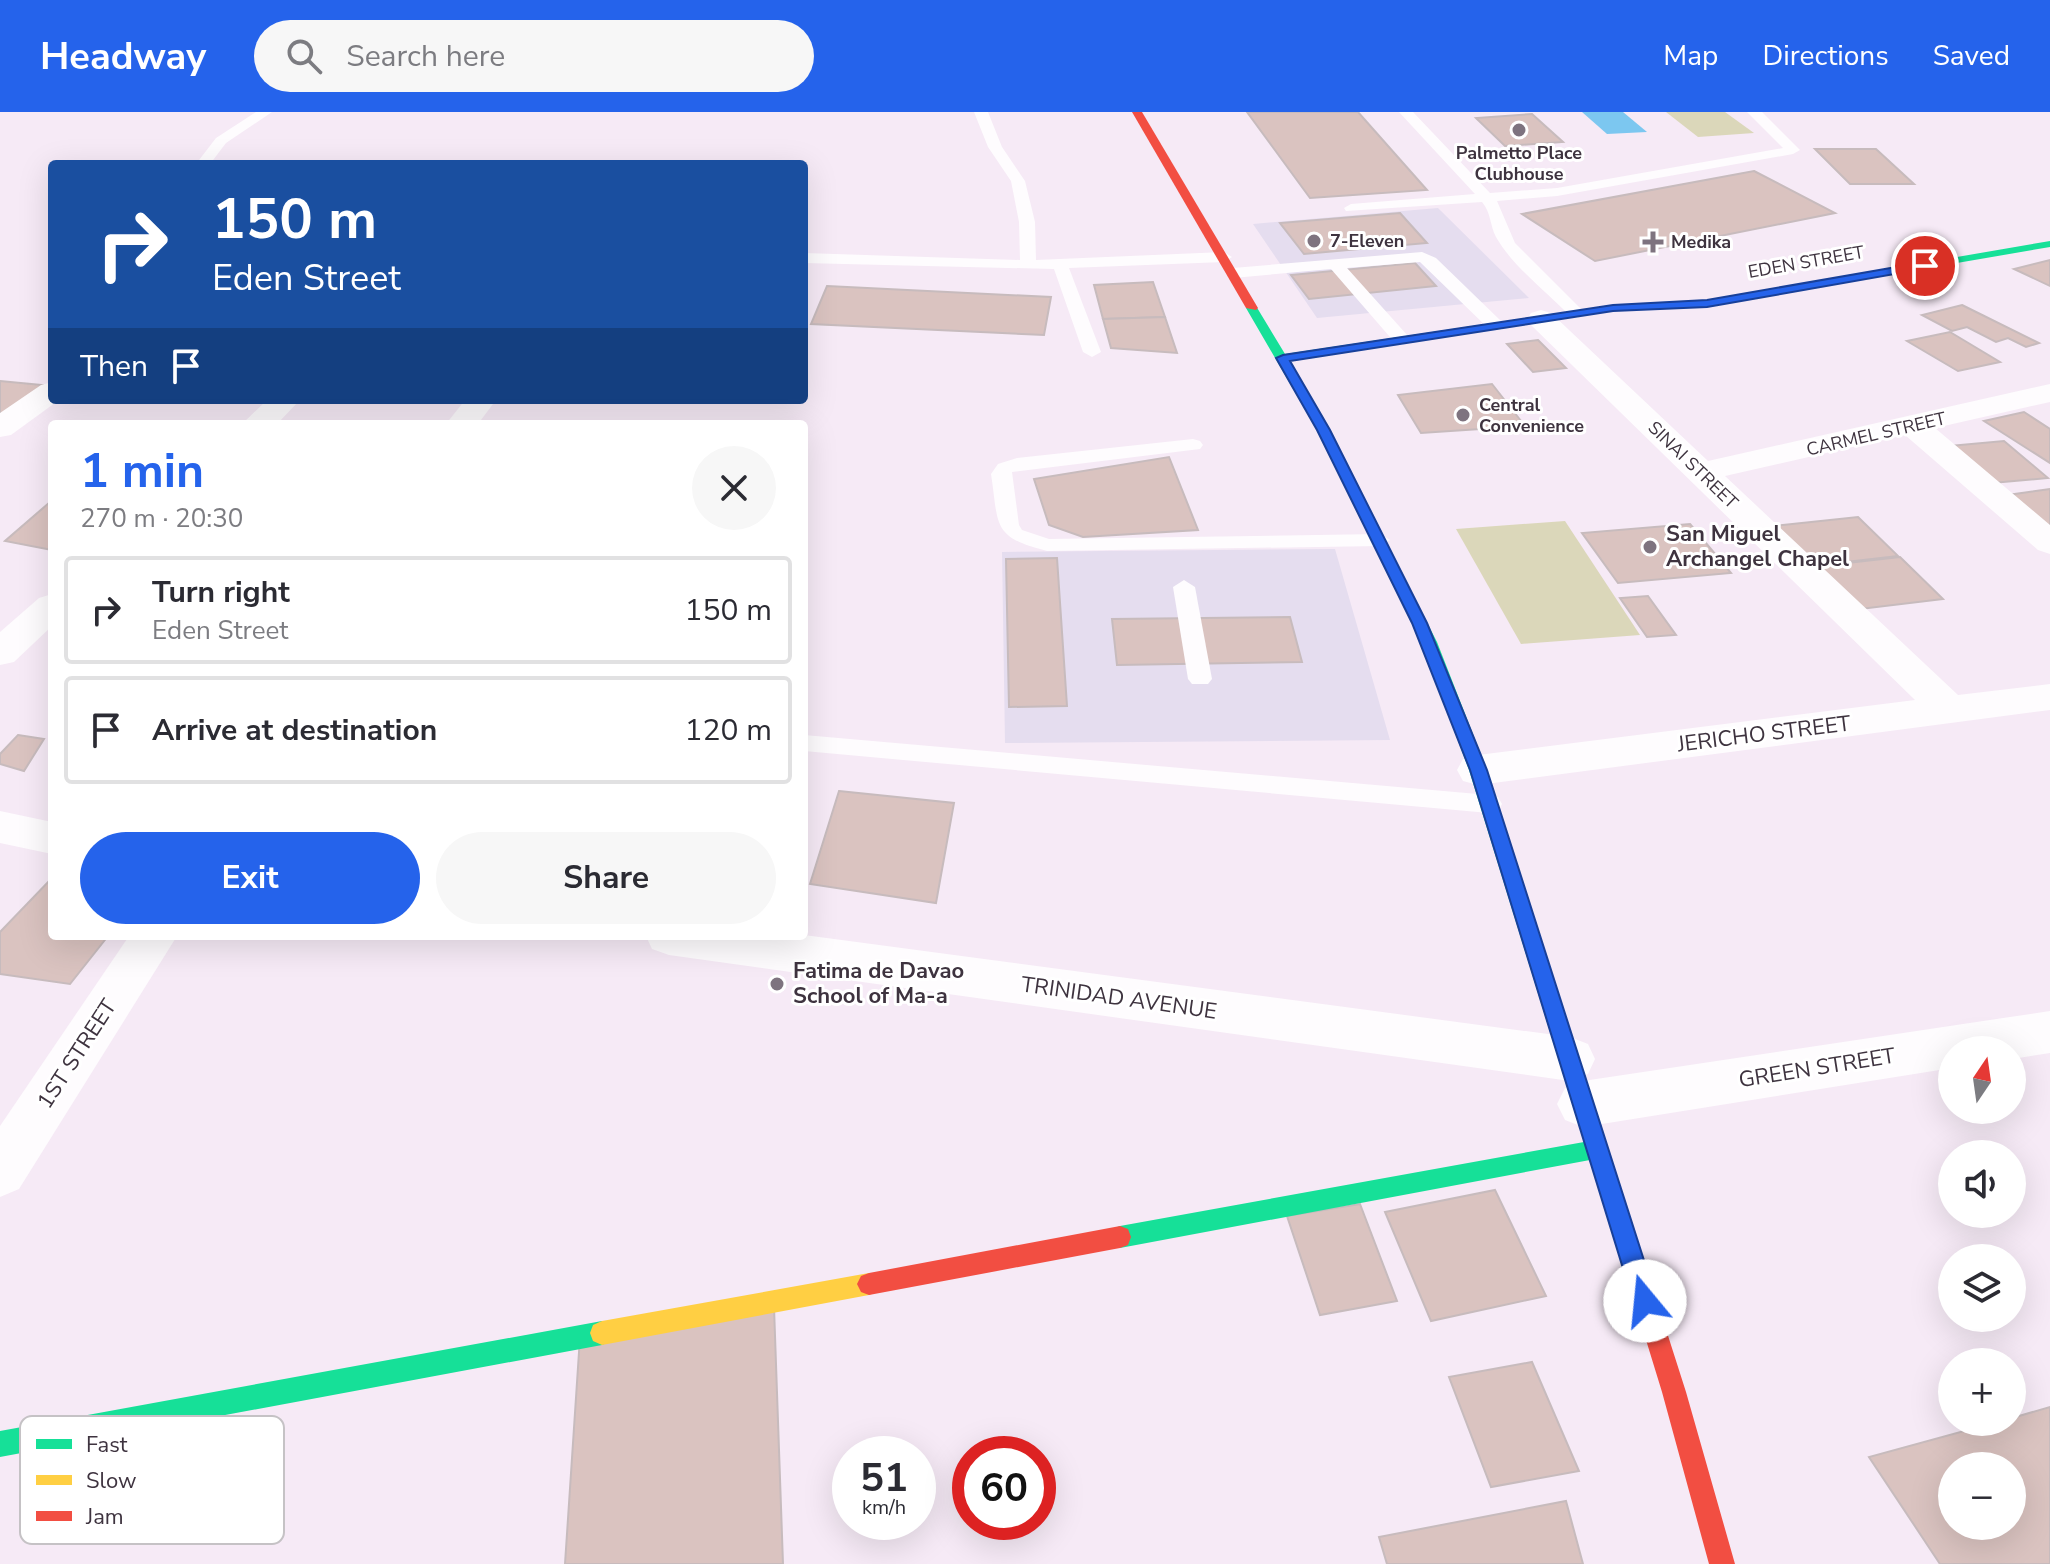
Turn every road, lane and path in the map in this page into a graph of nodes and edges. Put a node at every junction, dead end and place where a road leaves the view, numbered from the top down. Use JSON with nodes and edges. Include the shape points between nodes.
{"nodes":[{"id":1,"x":265,"y":112,"type":"edge"},
{"id":2,"x":981,"y":112,"type":"edge"},
{"id":3,"x":1137,"y":112,"type":"edge"},
{"id":4,"x":1406,"y":112,"type":"edge"},
{"id":5,"x":1754,"y":112,"type":"edge"},
{"id":6,"x":205,"y":160,"type":"edge"},
{"id":7,"x":1486,"y":198,"type":"junction"},
{"id":8,"x":1351,"y":208,"type":"dead end"},
{"id":9,"x":2050,"y":244,"type":"edge"},
{"id":10,"x":808,"y":258,"type":"edge"},
{"id":11,"x":1334,"y":263,"type":"junction"},
{"id":12,"x":1060,"y":264,"type":"junction"},
{"id":13,"x":1028,"y":265,"type":"junction"},
{"id":14,"x":1229,"y":265,"type":"junction"},
{"id":15,"x":1676,"y":285,"type":"dead end"},
{"id":16,"x":1613,"y":308,"type":"junction"},
{"id":17,"x":1577,"y":313,"type":"junction"},
{"id":18,"x":1541,"y":319,"type":"junction"},
{"id":19,"x":1496,"y":326,"type":"junction"},
{"id":20,"x":1402,"y":340,"type":"junction"},
{"id":21,"x":1092,"y":352,"type":"dead end"},
{"id":22,"x":1283,"y":358,"type":"junction"},
{"id":23,"x":2050,"y":393,"type":"edge"},
{"id":24,"x":48,"y":394,"type":"edge"},
{"id":25,"x":280,"y":404,"type":"edge"},
{"id":26,"x":478,"y":404,"type":"edge"},
{"id":27,"x":262,"y":420,"type":"edge"},
{"id":28,"x":465,"y":420,"type":"edge"},
{"id":29,"x":1913,"y":426,"type":"junction"},
{"id":30,"x":0,"y":428,"type":"edge"},
{"id":31,"x":1193,"y":445,"type":"dead end"},
{"id":32,"x":1701,"y":472,"type":"junction"},
{"id":33,"x":1380,"y":540,"type":"junction"},
{"id":34,"x":2050,"y":543,"type":"edge"},
{"id":35,"x":1184,"y":587,"type":"dead end"},
{"id":36,"x":48,"y":610,"type":"edge"},
{"id":37,"x":0,"y":653,"type":"edge"},
{"id":38,"x":1200,"y":679,"type":"dead end"},
{"id":39,"x":2050,"y":697,"type":"edge"},
{"id":40,"x":1949,"y":710,"type":"junction"},
{"id":41,"x":808,"y":743,"type":"edge"},
{"id":42,"x":1483,"y":787,"type":"junction"},
{"id":43,"x":151,"y":940,"type":"edge"},
{"id":44,"x":691,"y":940,"type":"edge"},
{"id":45,"x":2050,"y":1032,"type":"edge"},
{"id":46,"x":1583,"y":1104,"type":"junction"},
{"id":47,"x":0,"y":1172,"type":"edge"},
{"id":48,"x":130,"y":1416,"type":"edge"},
{"id":49,"x":20,"y":1440,"type":"edge"},
{"id":50,"x":0,"y":1444,"type":"edge"},
{"id":51,"x":1722,"y":1564,"type":"edge"}],
"edges":[{"from":1,"to":6,"type":"lane","via":[[221,141]]},
{"from":2,"to":13,"type":"lane","via":[[995,147],[1018,181],[1027,222]]},
{"from":3,"to":14,"type":"main road"},
{"from":4,"to":7,"type":"lane"},
{"from":5,"to":7,"type":"lane","via":[[1793,150],[1557,192]]},
{"from":7,"to":8,"type":"lane"},
{"from":7,"to":17,"type":"lane","via":[[1510,246]]},
{"from":9,"to":16,"type":"main road","name":"EDEN STREET","via":[[1707,303]]},
{"from":10,"to":13,"type":"lane"},
{"from":11,"to":14,"type":"lane"},
{"from":11,"to":19,"type":"lane","via":[[1427,259]]},
{"from":11,"to":20,"type":"lane"},
{"from":12,"to":13,"type":"lane"},
{"from":12,"to":14,"type":"lane"},
{"from":12,"to":21,"type":"lane"},
{"from":14,"to":22,"type":"main road"},
{"from":15,"to":16,"type":"main road","name":"EDEN STREET"},
{"from":16,"to":17,"type":"main road","name":"EDEN STREET"},
{"from":17,"to":18,"type":"main road","name":"EDEN STREET"},
{"from":18,"to":19,"type":"main road","name":"EDEN STREET"},
{"from":18,"to":32,"type":"street","name":"SINAI STREET"},
{"from":19,"to":20,"type":"main road","name":"EDEN STREET"},
{"from":20,"to":22,"type":"main road","name":"EDEN STREET"},
{"from":22,"to":33,"type":"main road"},
{"from":23,"to":29,"type":"street","name":"CARMEL STREET"},
{"from":24,"to":30,"type":"street"},
{"from":25,"to":27,"type":"street"},
{"from":26,"to":28,"type":"street"},
{"from":29,"to":32,"type":"street","name":"CARMEL STREET"},
{"from":29,"to":34,"type":"street"},
{"from":31,"to":33,"type":"lane","via":[[1005,468],[1001,474],[1009,526],[1015,534],[1047,545]]},
{"from":32,"to":40,"type":"street","name":"SINAI STREET"},
{"from":33,"to":42,"type":"main road","via":[[1429,642]]},
{"from":35,"to":38,"type":"lane"},
{"from":36,"to":37,"type":"street"},
{"from":39,"to":40,"type":"street","name":"JERICHO STREET"},
{"from":40,"to":42,"type":"street","name":"JERICHO STREET"},
{"from":41,"to":42,"type":"lane"},
{"from":42,"to":46,"type":"main road"},
{"from":43,"to":47,"type":"street","name":"1ST STREET"},
{"from":44,"to":46,"type":"street","name":"TRINIDAD AVENUE"},
{"from":45,"to":46,"type":"street","name":"GREEN STREET"},
{"from":46,"to":48,"type":"main road"},
{"from":46,"to":51,"type":"main road"},
{"from":49,"to":50,"type":"main road"}]}
